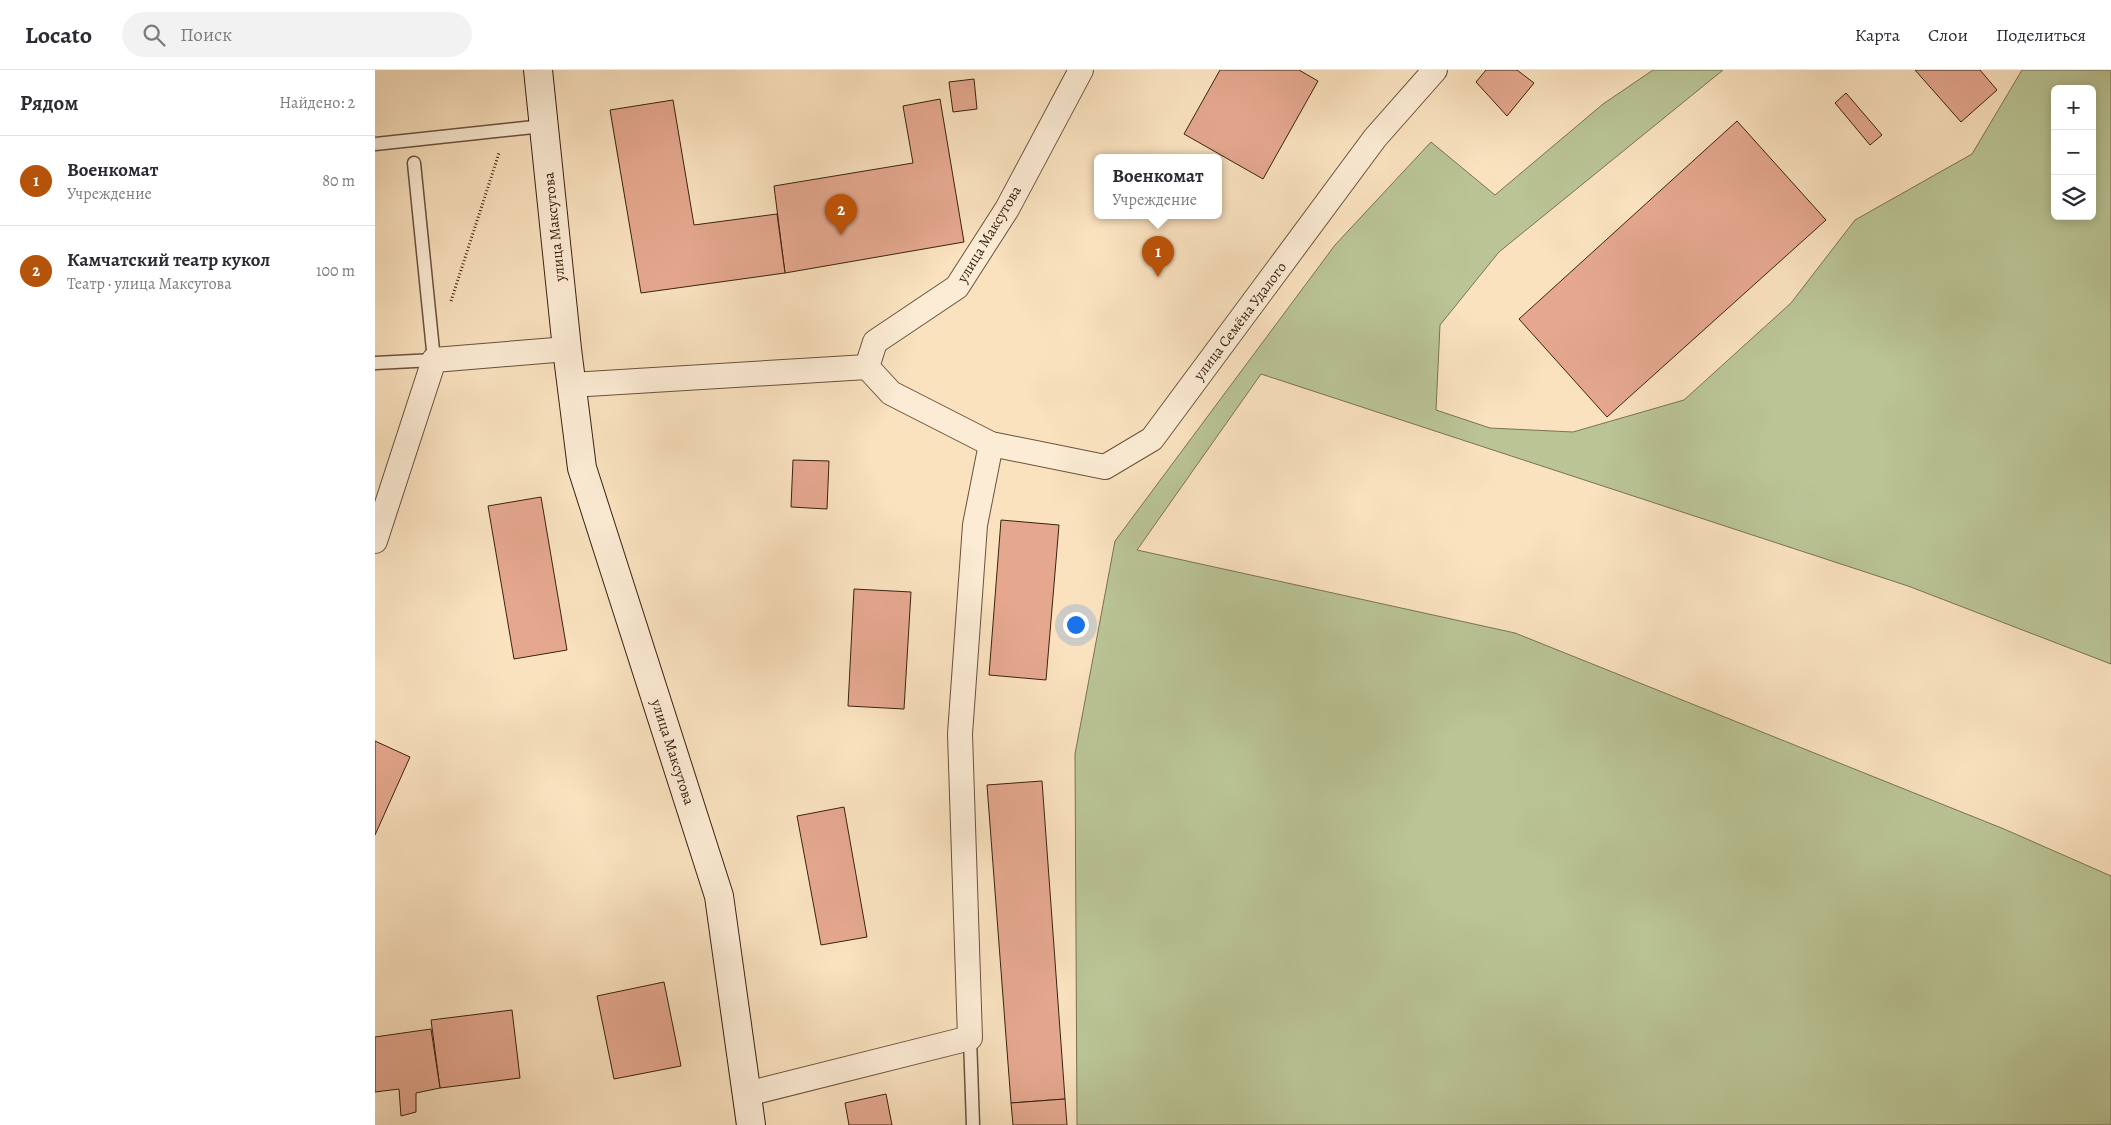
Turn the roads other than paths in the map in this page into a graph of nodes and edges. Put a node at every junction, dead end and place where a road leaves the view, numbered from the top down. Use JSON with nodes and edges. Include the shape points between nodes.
{"nodes":[{"id":1,"x":538,"y":70,"type":"edge"},
{"id":2,"x":1081,"y":70,"type":"edge"},
{"id":3,"x":1435,"y":70,"type":"edge"},
{"id":4,"x":543,"y":126,"type":"junction"},
{"id":5,"x":375,"y":144,"type":"edge"},
{"id":6,"x":414,"y":163,"type":"dead end"},
{"id":7,"x":567,"y":349,"type":"junction"},
{"id":8,"x":434,"y":360,"type":"junction"},
{"id":9,"x":375,"y":363,"type":"edge"},
{"id":10,"x":867,"y":367,"type":"junction"},
{"id":11,"x":571,"y":385,"type":"junction"},
{"id":12,"x":991,"y":444,"type":"junction"},
{"id":13,"x":375,"y":541,"type":"edge"},
{"id":14,"x":970,"y":1038,"type":"junction"},
{"id":15,"x":747,"y":1094,"type":"junction"},
{"id":16,"x":751,"y":1125,"type":"edge"},
{"id":17,"x":973,"y":1125,"type":"edge"}],
"edges":[{"from":1,"to":4,"type":"main road","name":"улица Максутова"},
{"from":2,"to":10,"type":"street","name":"улица Максутова","via":[[1007,209],[957,287],[875,342]]},
{"from":3,"to":12,"type":"street","name":"улица Семёна Удалого","via":[[1375,138],[1152,439],[1105,467]]},
{"from":4,"to":5,"type":"lane"},
{"from":4,"to":7,"type":"main road","name":"улица Максутова"},
{"from":6,"to":8,"type":"lane"},
{"from":7,"to":8,"type":"street"},
{"from":7,"to":11,"type":"main road","name":"улица Максутова"},
{"from":8,"to":9,"type":"lane"},
{"from":8,"to":13,"type":"street"},
{"from":10,"to":11,"type":"street"},
{"from":10,"to":12,"type":"street","via":[[891,393]]},
{"from":11,"to":15,"type":"main road","name":"улица Максутова","via":[[582,468],[719,896]]},
{"from":12,"to":14,"type":"street","via":[[975,525],[960,734]]},
{"from":14,"to":15,"type":"street"},
{"from":14,"to":17,"type":"lane"},
{"from":15,"to":16,"type":"main road","name":"улица Максутова"}]}
